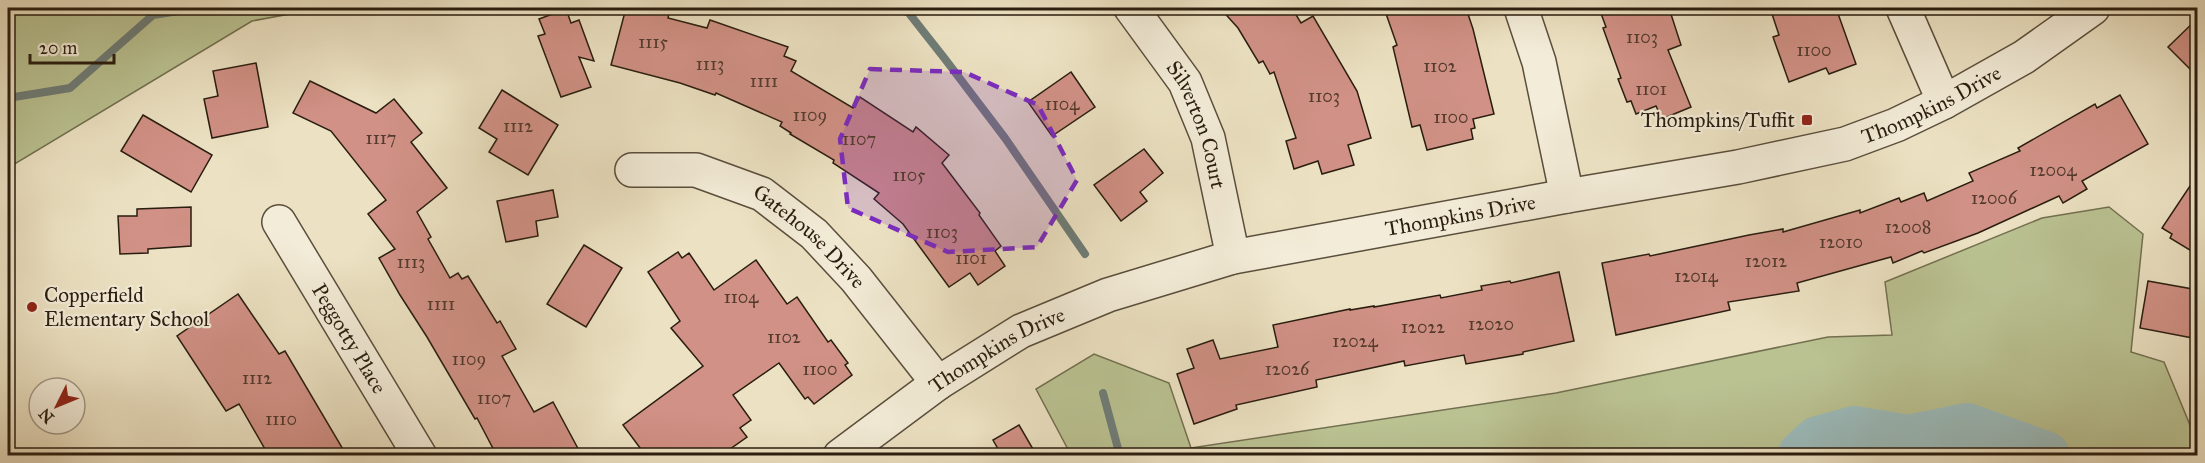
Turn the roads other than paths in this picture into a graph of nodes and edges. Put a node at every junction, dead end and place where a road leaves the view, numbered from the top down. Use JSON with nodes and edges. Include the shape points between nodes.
{"nodes":[{"id":1,"x":1131,"y":8,"type":"edge"},
{"id":2,"x":1521,"y":8,"type":"edge"},
{"id":3,"x":1903,"y":8,"type":"edge"},
{"id":4,"x":2093,"y":8,"type":"edge"},
{"id":5,"x":1944,"y":102,"type":"junction"},
{"id":6,"x":632,"y":171,"type":"dead end"},
{"id":7,"x":1567,"y":196,"type":"junction"},
{"id":8,"x":279,"y":222,"type":"dead end"},
{"id":9,"x":1233,"y":257,"type":"junction"},
{"id":10,"x":938,"y":383,"type":"junction"},
{"id":11,"x":420,"y":456,"type":"edge"},
{"id":12,"x":840,"y":456,"type":"edge"}],
"edges":[{"from":1,"to":9,"type":"street","name":"Silverton Court","via":[[1185,81],[1208,138]]},
{"from":2,"to":7,"type":"street","via":[[1539,62]]},
{"from":3,"to":5,"type":"street"},
{"from":4,"to":5,"type":"street","name":"Thompkins Drive","via":[[2024,57]]},
{"from":5,"to":7,"type":"street","name":"Thompkins Drive","via":[[1845,144]]},
{"from":6,"to":10,"type":"street","name":"Gatehouse Drive","via":[[696,170],[762,194],[814,234],[856,279]]},
{"from":7,"to":9,"type":"street","name":"Thompkins Drive"},
{"from":8,"to":11,"type":"street","name":"Peggotty Place"},
{"from":9,"to":10,"type":"street","name":"Thompkins Drive","via":[[1108,295],[1021,331]]},
{"from":10,"to":12,"type":"street","name":"Thompkins Drive"}]}
